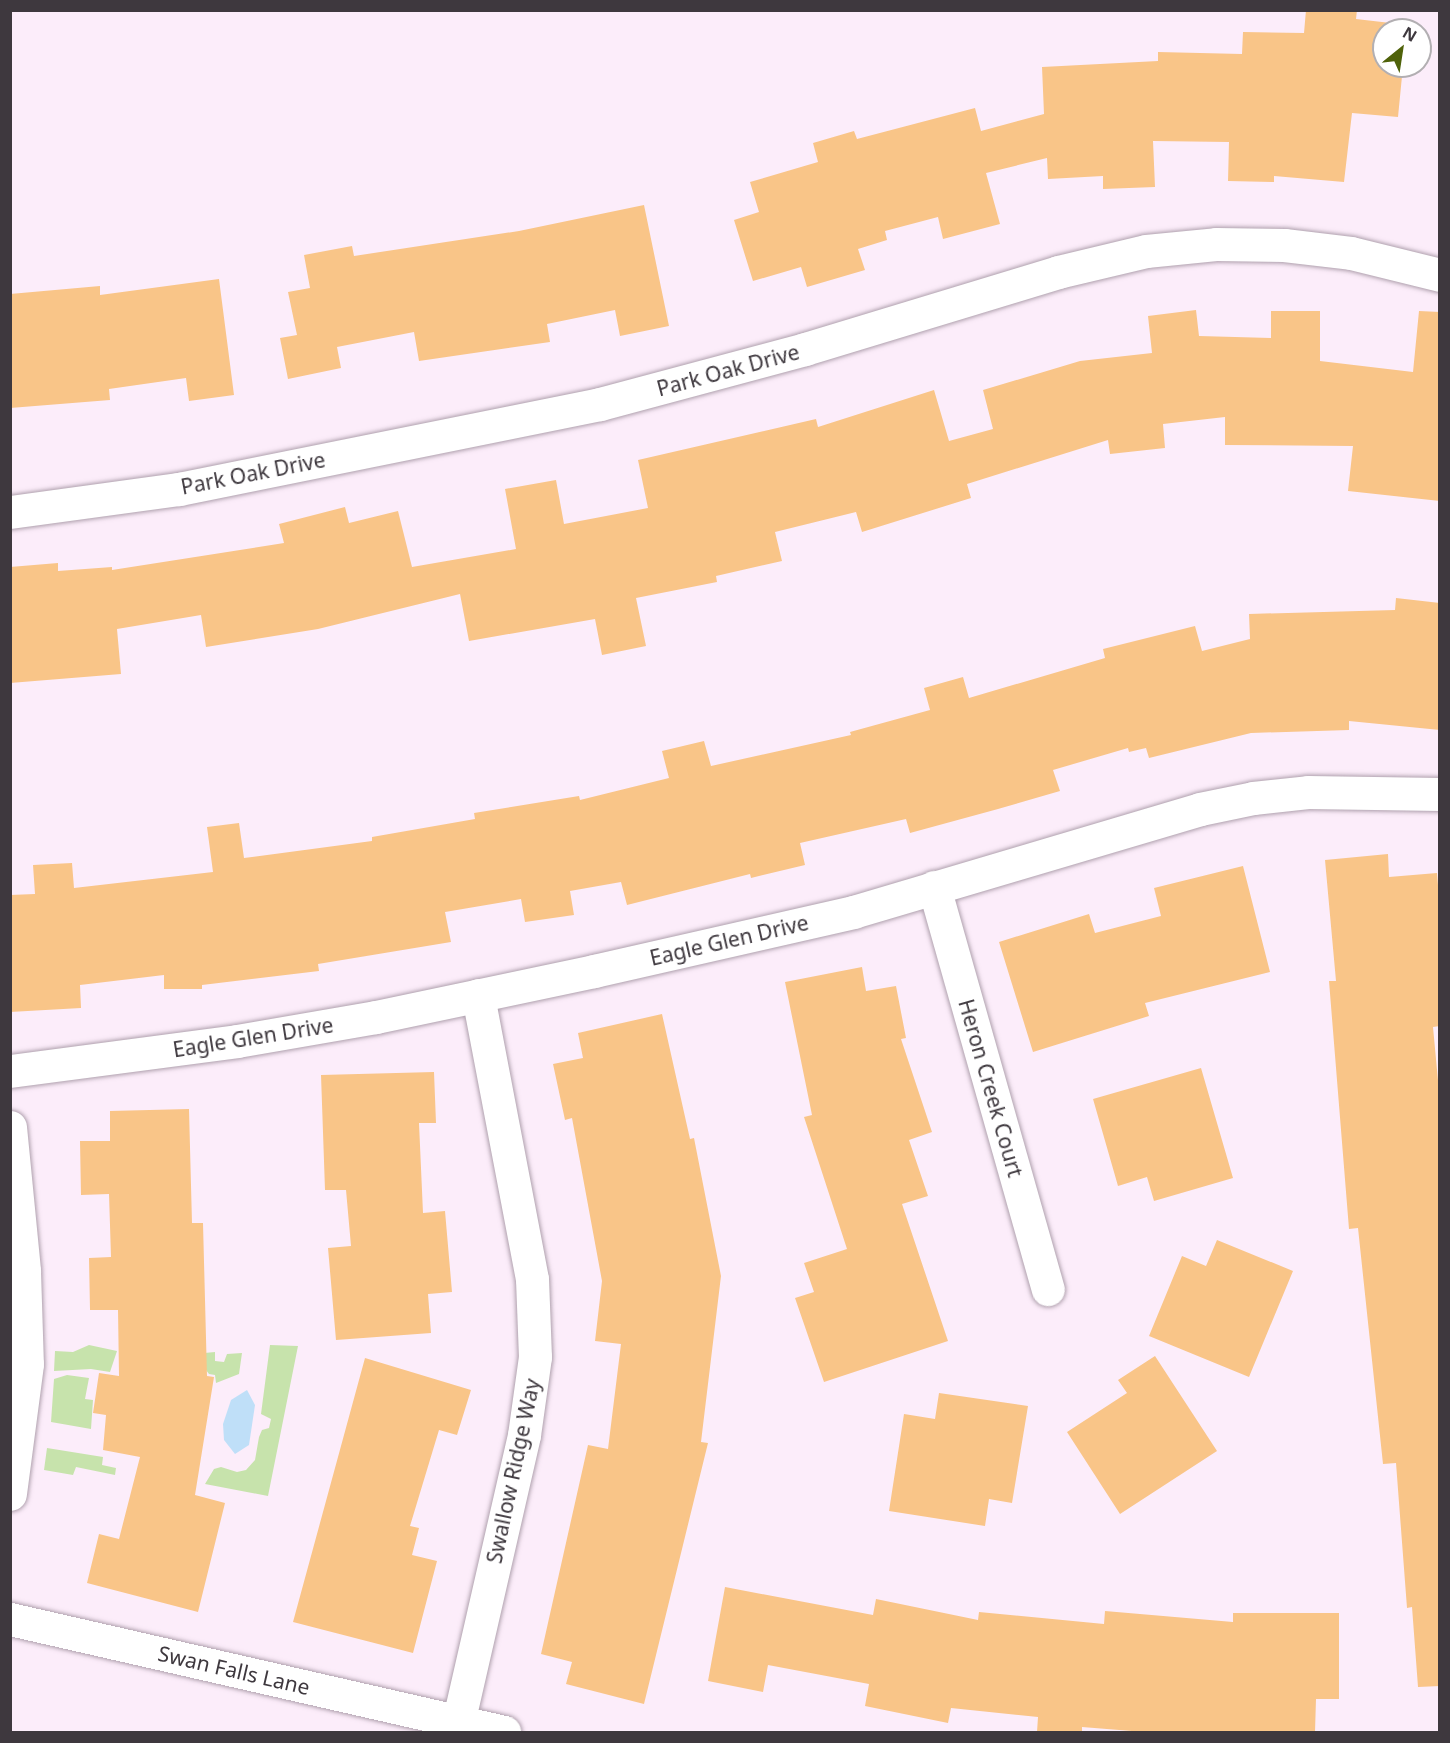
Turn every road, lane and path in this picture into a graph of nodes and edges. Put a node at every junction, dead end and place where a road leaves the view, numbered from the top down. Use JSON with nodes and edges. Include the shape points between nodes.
{"nodes":[{"id":1,"x":1440,"y":276,"type":"edge"},
{"id":2,"x":10,"y":512,"type":"edge"},
{"id":3,"x":1440,"y":794,"type":"edge"},
{"id":4,"x":934,"y":887,"type":"junction"},
{"id":5,"x":478,"y":995,"type":"junction"},
{"id":6,"x":10,"y":1071,"type":"edge"},
{"id":7,"x":10,"y":1127,"type":"edge"},
{"id":8,"x":1048,"y":1289,"type":"dead end"},
{"id":9,"x":10,"y":1494,"type":"edge"},
{"id":10,"x":10,"y":1619,"type":"edge"},
{"id":11,"x":457,"y":1727,"type":"edge"},
{"id":12,"x":504,"y":1732,"type":"edge"}],
"edges":[{"from":1,"to":2,"type":"street","name":"Park Oak Drive","via":[[1351,253],[1284,246],[1216,244],[1146,251],[1058,272],[805,349],[600,404],[179,489]]},
{"from":3,"to":4,"type":"street","name":"Eagle Glen Drive","via":[[1308,792],[1253,798],[1200,809]]},
{"from":4,"to":5,"type":"street","name":"Eagle Glen Drive","via":[[853,912]]},
{"from":4,"to":8,"type":"street","name":"Heron Creek Court"},
{"from":5,"to":6,"type":"street","name":"Eagle Glen Drive","via":[[237,1041]]},
{"from":5,"to":11,"type":"street","name":"Swallow Ridge Way","via":[[532,1279],[535,1357],[524,1435]]},
{"from":7,"to":9,"type":"street","via":[[24,1271],[27,1364]]},
{"from":10,"to":11,"type":"street","name":"Swan Falls Lane"},
{"from":11,"to":12,"type":"street","name":"Swan Falls Lane"}]}
